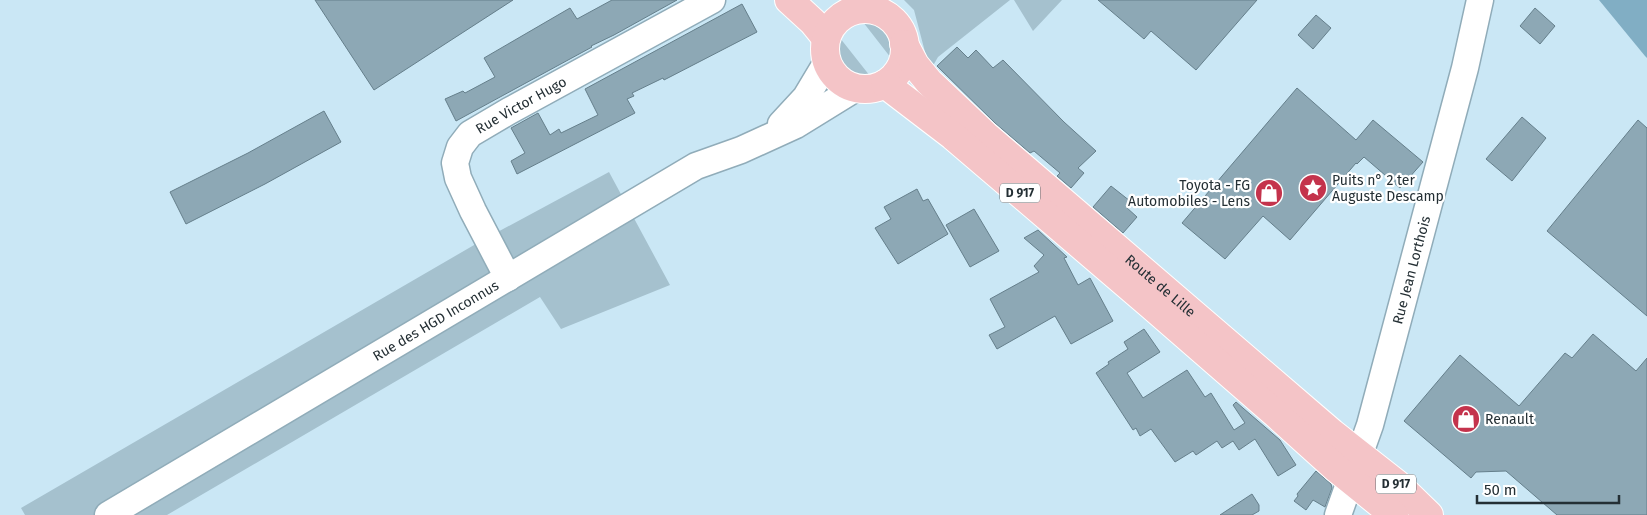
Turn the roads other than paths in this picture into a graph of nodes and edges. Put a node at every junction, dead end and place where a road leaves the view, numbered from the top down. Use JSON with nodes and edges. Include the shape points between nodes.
{"nodes":[{"id":1,"x":712,"y":0,"type":"edge"},
{"id":2,"x":790,"y":0,"type":"edge"},
{"id":3,"x":1480,"y":0,"type":"edge"},
{"id":4,"x":839,"y":6,"type":"edge"},
{"id":5,"x":904,"y":44,"type":"junction"},
{"id":6,"x":827,"y":50,"type":"junction"},
{"id":7,"x":885,"y":84,"type":"junction"},
{"id":8,"x":856,"y":88,"type":"junction"},
{"id":9,"x":768,"y":137,"type":"junction"},
{"id":10,"x":508,"y":278,"type":"junction"},
{"id":11,"x":1355,"y":468,"type":"junction"},
{"id":12,"x":108,"y":515,"type":"edge"},
{"id":13,"x":1338,"y":515,"type":"edge"},
{"id":14,"x":1394,"y":515,"type":"edge"},
{"id":15,"x":1429,"y":515,"type":"edge"}],
"edges":[{"from":1,"to":10,"type":"street","name":"Rue Victor Hugo","via":[[509,111],[470,134],[460,147],[455,162],[458,178]]},
{"from":2,"to":6,"type":"main road","via":[[813,22]]},
{"from":3,"to":11,"type":"street","name":"Rue Jean Lorthois","via":[[1465,68],[1370,425]]},
{"from":4,"to":5,"type":"main road","via":[[885,15],[898,27]]},
{"from":4,"to":6,"type":"main road","via":[[841,17],[834,24]]},
{"from":5,"to":7,"type":"main road","via":[[902,64]]},
{"from":5,"to":11,"type":"main road","name":"Route de Lille","number":"D 917","via":[[928,82],[1200,321]]},
{"from":6,"to":8,"type":"main road","via":[[831,72],[846,85]]},
{"from":6,"to":9,"type":"street","name":"Rue des HGD Inconnus","via":[[806,97]]},
{"from":7,"to":8,"type":"main road","via":[[876,88]]},
{"from":7,"to":11,"type":"main road","name":"Route de Lille","number":"D 917","via":[[953,136],[1312,447]]},
{"from":8,"to":9,"type":"street","name":"Rue des HGD Inconnus","via":[[796,125]]},
{"from":9,"to":10,"type":"street","name":"Rue des HGD Inconnus","via":[[736,153],[696,166]]},
{"from":10,"to":12,"type":"street","name":"Rue des HGD Inconnus"},
{"from":11,"to":13,"type":"street","name":"Rue Jean Lorthois"},
{"from":11,"to":14,"type":"main road","name":"Route de Lille","number":"D 917"},
{"from":11,"to":15,"type":"main road","name":"Route de Lille","number":"D 917","via":[[1397,484]]}]}
